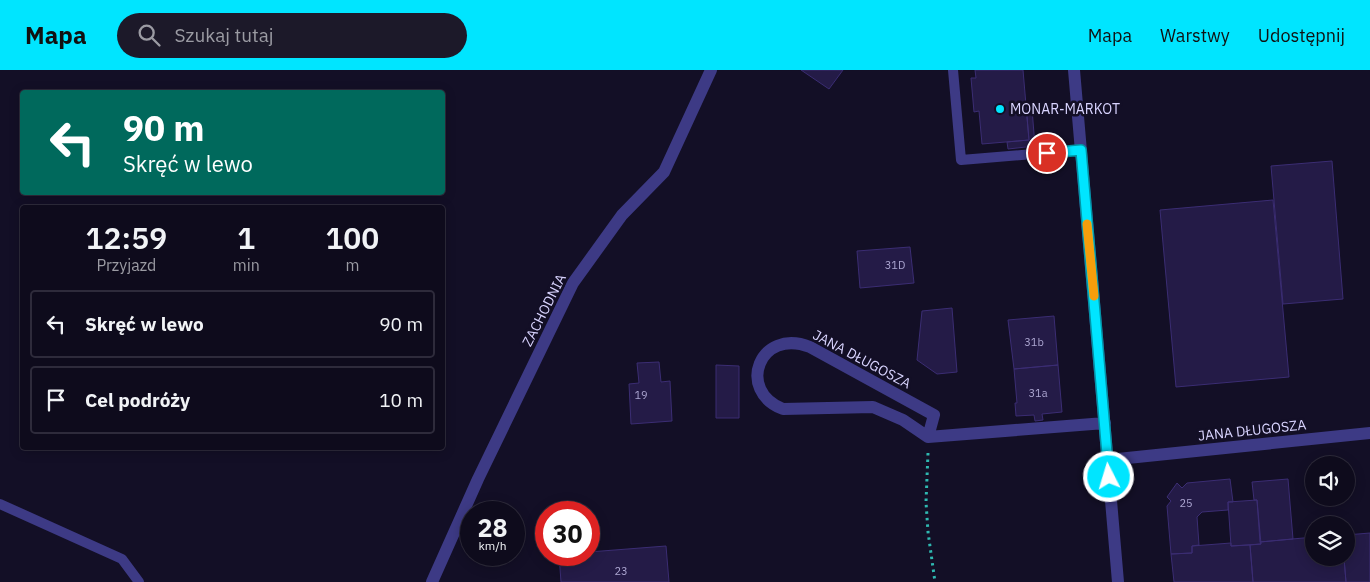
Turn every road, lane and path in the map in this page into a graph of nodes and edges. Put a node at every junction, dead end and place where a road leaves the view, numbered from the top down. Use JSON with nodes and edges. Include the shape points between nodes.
{"nodes":[{"id":1,"x":711,"y":70,"type":"edge"},
{"id":2,"x":954,"y":70,"type":"edge"},
{"id":3,"x":1074,"y":70,"type":"edge"},
{"id":4,"x":1081,"y":150,"type":"junction"},
{"id":5,"x":1105,"y":423,"type":"junction"},
{"id":6,"x":1370,"y":433,"type":"edge"},
{"id":7,"x":928,"y":437,"type":"junction"},
{"id":8,"x":1108,"y":460,"type":"junction"},
{"id":9,"x":0,"y":504,"type":"edge"},
{"id":10,"x":138,"y":582,"type":"edge"},
{"id":11,"x":432,"y":582,"type":"edge"},
{"id":12,"x":935,"y":582,"type":"edge"},
{"id":13,"x":1118,"y":582,"type":"edge"}],
"edges":[{"from":1,"to":11,"type":"street","name":"ZACHODNIA","via":[[664,172],[622,216],[573,283]]},
{"from":2,"to":4,"type":"lane","via":[[961,160]]},
{"from":3,"to":4,"type":"street"},
{"from":4,"to":5,"type":"street"},
{"from":5,"to":7,"type":"street"},
{"from":5,"to":8,"type":"street"},
{"from":6,"to":8,"type":"street","name":"JANA DŁUGOSZA"},
{"from":7,"to":7,"type":"street","name":"JANA DŁUGOSZA","via":[[903,420],[872,407],[783,409],[775,406],[761,392],[758,382],[760,363],[770,350],[783,343],[810,347],[934,415]]},
{"from":7,"to":12,"type":"path","via":[[928,532]]},
{"from":8,"to":13,"type":"street"},
{"from":9,"to":10,"type":"lane","via":[[122,560]]}]}
